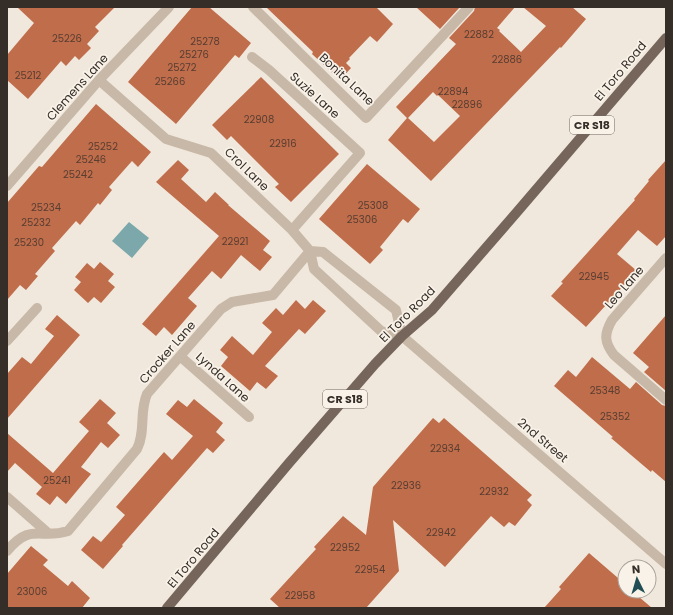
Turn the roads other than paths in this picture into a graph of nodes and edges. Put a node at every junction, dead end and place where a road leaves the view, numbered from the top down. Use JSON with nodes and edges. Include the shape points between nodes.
{"nodes":[{"id":1,"x":169,"y":7,"type":"edge"},
{"id":2,"x":253,"y":7,"type":"edge"},
{"id":3,"x":469,"y":7,"type":"edge"},
{"id":4,"x":666,"y":38,"type":"edge"},
{"id":5,"x":252,"y":57,"type":"dead end"},
{"id":6,"x":99,"y":80,"type":"junction"},
{"id":7,"x":7,"y":186,"type":"edge"},
{"id":8,"x":292,"y":230,"type":"junction"},
{"id":9,"x":310,"y":251,"type":"junction"},
{"id":10,"x":666,"y":258,"type":"edge"},
{"id":11,"x":37,"y":308,"type":"dead end"},
{"id":12,"x":402,"y":336,"type":"junction"},
{"id":13,"x":7,"y":341,"type":"edge"},
{"id":14,"x":181,"y":357,"type":"junction"},
{"id":15,"x":666,"y":400,"type":"edge"},
{"id":16,"x":249,"y":417,"type":"dead end"},
{"id":17,"x":7,"y":497,"type":"edge"},
{"id":18,"x":48,"y":533,"type":"junction"},
{"id":19,"x":7,"y":551,"type":"edge"},
{"id":20,"x":664,"y":558,"type":"edge"},
{"id":21,"x":167,"y":608,"type":"edge"}],
"edges":[{"from":1,"to":6,"type":"street","name":"Clemens Lane"},
{"from":2,"to":3,"type":"street","name":"Bonita Lane","via":[[366,118]]},
{"from":4,"to":12,"type":"main road","name":"El Toro Road","number":"CR S18","via":[[432,310]]},
{"from":5,"to":8,"type":"street","name":"Suzie Lane","via":[[360,153]]},
{"from":6,"to":7,"type":"street","name":"Clemens Lane"},
{"from":6,"to":8,"type":"street","name":"Crol Lane","via":[[166,139],[211,153]]},
{"from":8,"to":9,"type":"street","name":"Crol Lane"},
{"from":9,"to":12,"type":"street","name":"Crol Lane","via":[[314,269],[381,331]]},
{"from":9,"to":12,"type":"street","via":[[323,252],[396,310]]},
{"from":9,"to":14,"type":"street","name":"Crocker Lane","via":[[273,295],[232,302],[221,309]]},
{"from":10,"to":15,"type":"street","name":"Leo Lane","via":[[612,320],[606,336],[608,347],[614,355]]},
{"from":11,"to":13,"type":"street"},
{"from":12,"to":20,"type":"street","name":"2nd Street"},
{"from":12,"to":21,"type":"main road","name":"El Toro Road","number":"CR S18","via":[[289,463]]},
{"from":14,"to":16,"type":"street","name":"Lynda Lane"},
{"from":14,"to":18,"type":"street","name":"Crocker Lane","via":[[147,394],[142,435],[137,448],[68,531],[59,534]]},
{"from":17,"to":18,"type":"street"},
{"from":18,"to":19,"type":"street","name":"Crocker Lane","via":[[24,536]]}]}
